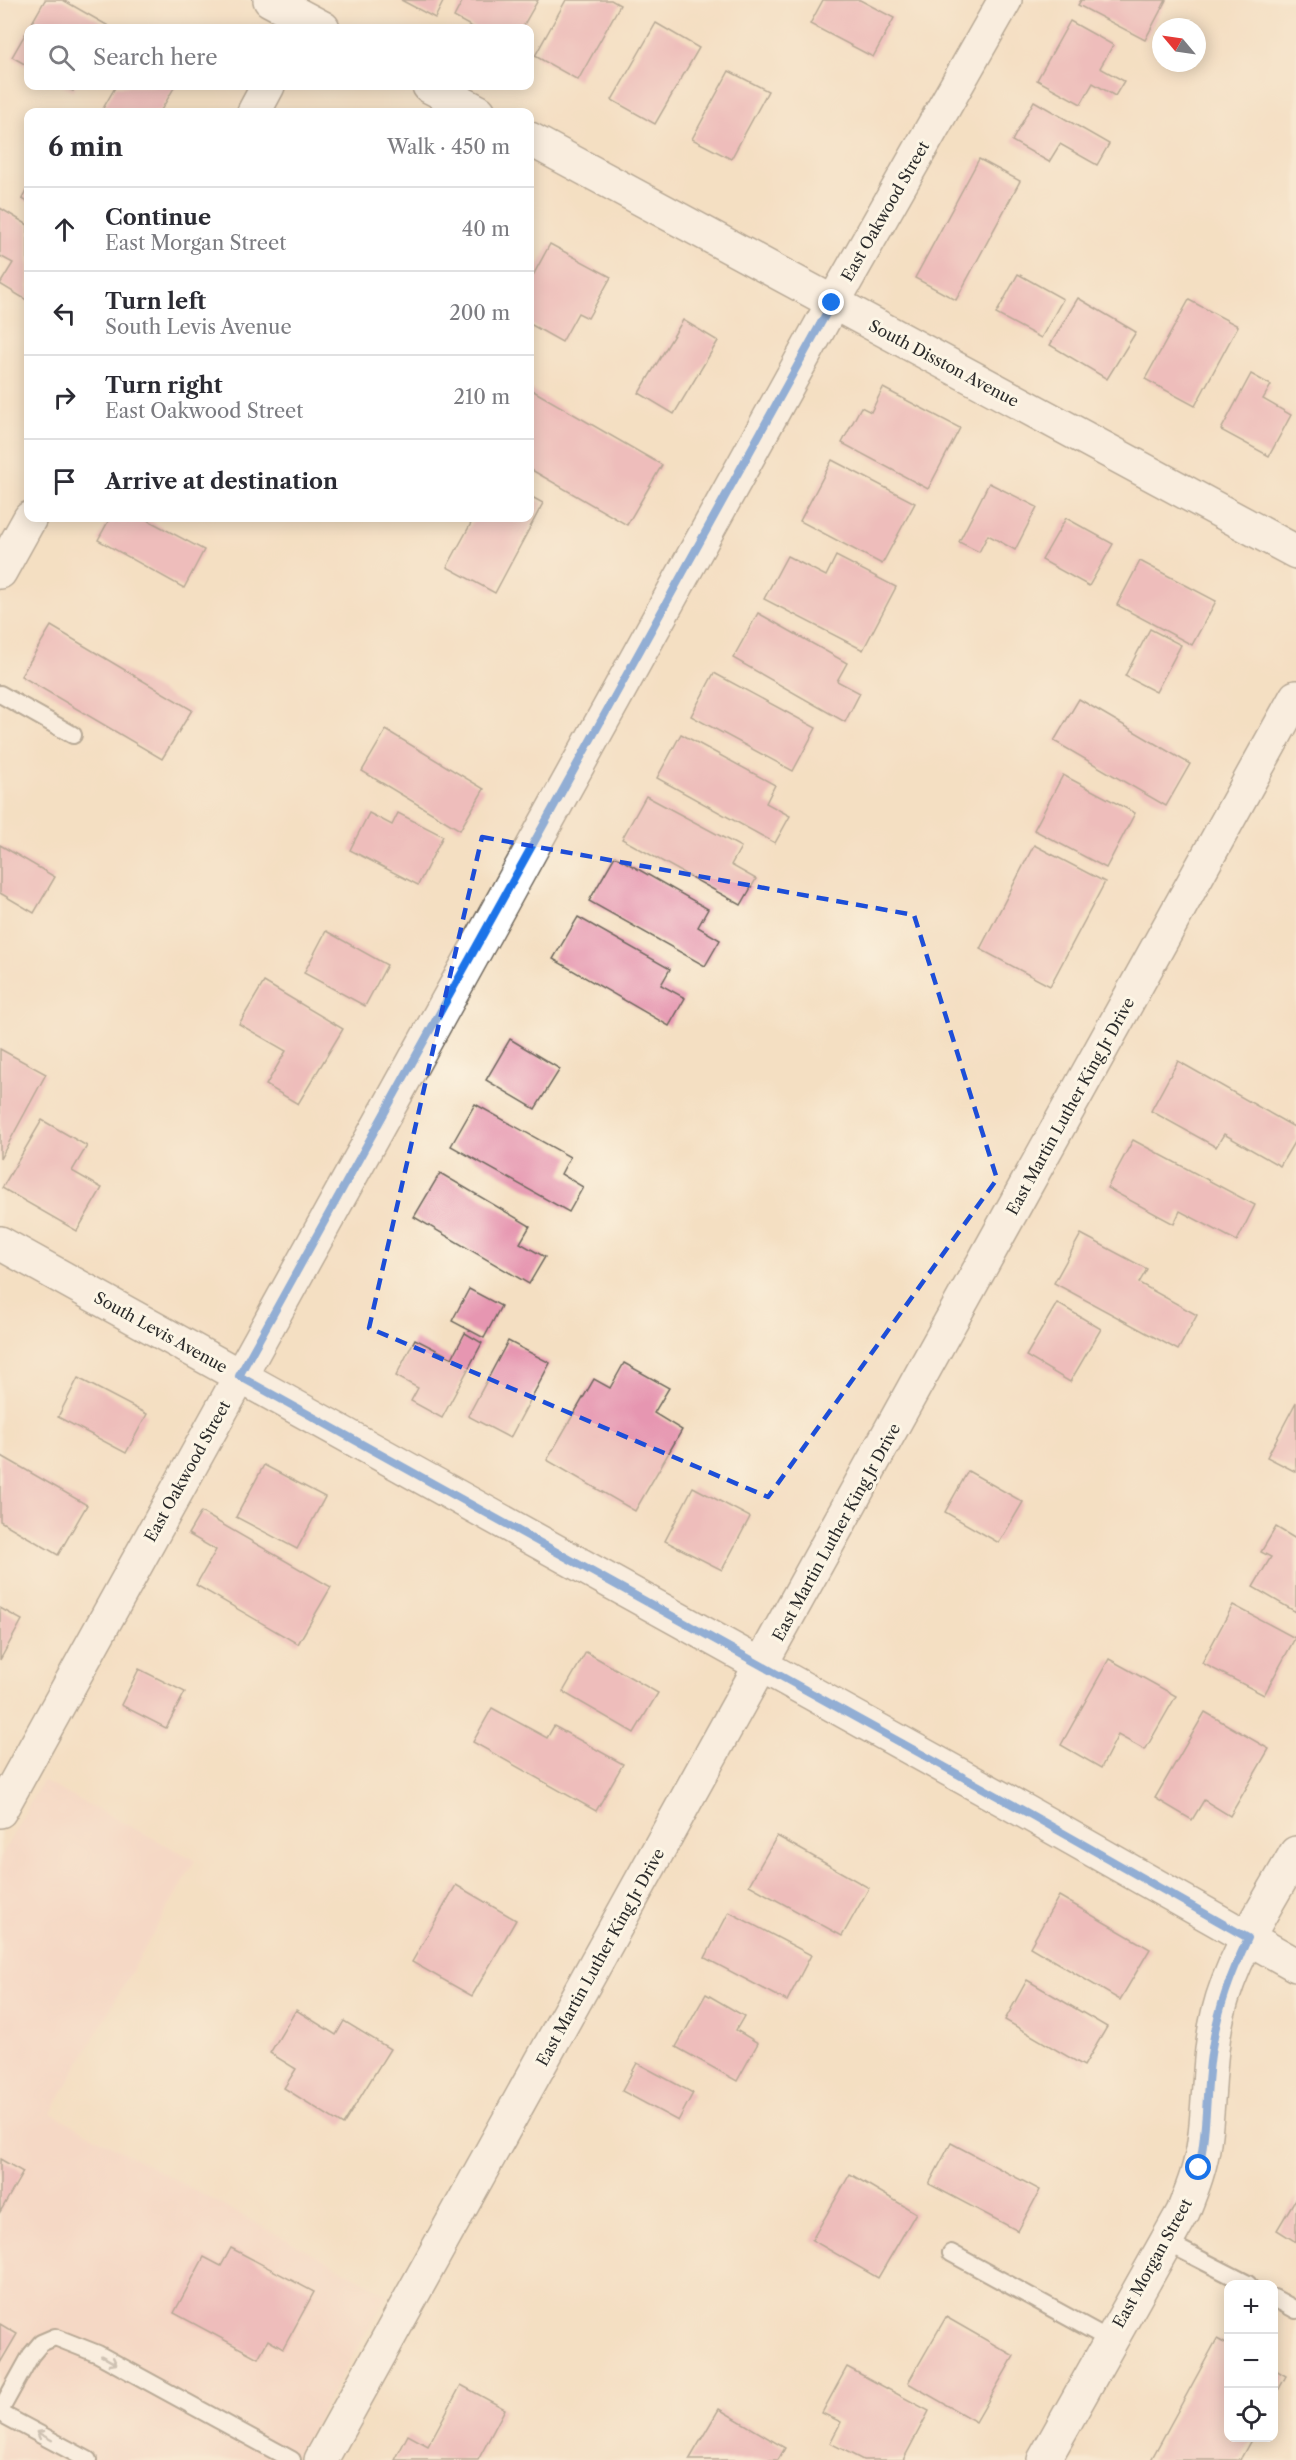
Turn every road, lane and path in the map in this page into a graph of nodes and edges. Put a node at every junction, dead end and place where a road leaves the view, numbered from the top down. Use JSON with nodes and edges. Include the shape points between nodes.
{"nodes":[{"id":1,"x":270,"y":0,"type":"edge"},
{"id":2,"x":1005,"y":0,"type":"edge"},
{"id":3,"x":311,"y":19,"type":"edge"},
{"id":4,"x":266,"y":90,"type":"edge"},
{"id":5,"x":437,"y":90,"type":"edge"},
{"id":6,"x":256,"y":108,"type":"edge"},
{"id":7,"x":471,"y":108,"type":"edge"},
{"id":8,"x":534,"y":142,"type":"edge"},
{"id":9,"x":832,"y":303,"type":"junction"},
{"id":10,"x":28,"y":522,"type":"edge"},
{"id":11,"x":1296,"y":552,"type":"edge"},
{"id":12,"x":0,"y":572,"type":"edge"},
{"id":13,"x":0,"y":694,"type":"edge"},
{"id":14,"x":1296,"y":697,"type":"edge"},
{"id":15,"x":73,"y":735,"type":"dead end"},
{"id":16,"x":0,"y":1243,"type":"edge"},
{"id":17,"x":239,"y":1376,"type":"junction"},
{"id":18,"x":762,"y":1666,"type":"junction"},
{"id":19,"x":0,"y":1811,"type":"edge"},
{"id":20,"x":1296,"y":1853,"type":"edge"},
{"id":21,"x":1248,"y":1938,"type":"junction"},
{"id":22,"x":1296,"y":1965,"type":"edge"},
{"id":23,"x":1166,"y":2242,"type":"junction"},
{"id":24,"x":951,"y":2253,"type":"dead end"},
{"id":25,"x":1240,"y":2280,"type":"edge"},
{"id":26,"x":1278,"y":2300,"type":"edge"},
{"id":27,"x":1296,"y":2310,"type":"edge"},
{"id":28,"x":1110,"y":2340,"type":"junction"},
{"id":29,"x":0,"y":2412,"type":"edge"},
{"id":30,"x":88,"y":2460,"type":"edge"},
{"id":31,"x":292,"y":2460,"type":"edge"},
{"id":32,"x":321,"y":2460,"type":"edge"},
{"id":33,"x":1044,"y":2460,"type":"edge"}],
"edges":[{"from":1,"to":3,"type":"street"},
{"from":2,"to":9,"type":"street","name":"East Oakwood Street"},
{"from":4,"to":6,"type":"street"},
{"from":5,"to":7,"type":"street"},
{"from":8,"to":9,"type":"street","name":"South Disston Avenue"},
{"from":9,"to":11,"type":"street","name":"South Disston Avenue"},
{"from":9,"to":17,"type":"street","name":"East Oakwood Street"},
{"from":10,"to":12,"type":"street"},
{"from":13,"to":15,"type":"lane"},
{"from":14,"to":18,"type":"street","name":"East Martin Luther King Jr Drive"},
{"from":16,"to":17,"type":"street","name":"South Levis Avenue"},
{"from":17,"to":18,"type":"street","name":"South Levis Avenue"},
{"from":17,"to":19,"type":"street","name":"East Oakwood Street"},
{"from":18,"to":21,"type":"street","name":"South Levis Avenue"},
{"from":18,"to":32,"type":"street","name":"East Martin Luther King Jr Drive"},
{"from":20,"to":21,"type":"street","name":"East Morgan Street"},
{"from":21,"to":22,"type":"street","name":"South Levis Avenue"},
{"from":21,"to":23,"type":"street","name":"East Morgan Street","via":[[1218,2013],[1199,2168],[1183,2212]]},
{"from":23,"to":25,"type":"lane"},
{"from":23,"to":28,"type":"street","name":"East Morgan Street"},
{"from":24,"to":28,"type":"lane"},
{"from":26,"to":27,"type":"lane"},
{"from":28,"to":33,"type":"street","name":"East Morgan Street"},
{"from":30,"to":29,"type":"lane","one_way":true},
{"from":29,"to":31,"type":"lane","one_way":true,"via":[[31,2355],[41,2343],[55,2337],[98,2354]]}]}
